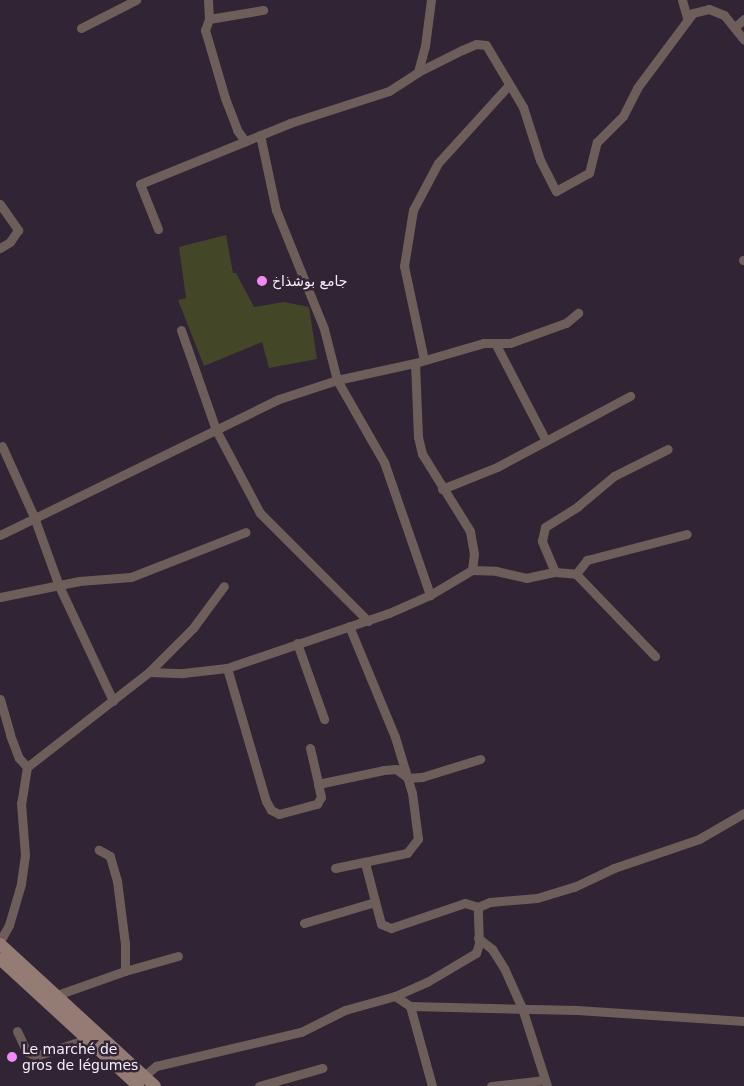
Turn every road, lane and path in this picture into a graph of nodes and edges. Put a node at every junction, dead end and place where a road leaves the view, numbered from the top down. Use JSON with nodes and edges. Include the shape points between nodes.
{"nodes":[{"id":1,"x":136,"y":0,"type":"edge"},
{"id":2,"x":208,"y":0,"type":"edge"},
{"id":3,"x":431,"y":0,"type":"edge"},
{"id":4,"x":682,"y":0,"type":"edge"},
{"id":5,"x":263,"y":10,"type":"dead end"},
{"id":6,"x":688,"y":18,"type":"junction"},
{"id":7,"x":209,"y":19,"type":"junction"},
{"id":8,"x":744,"y":19,"type":"edge"},
{"id":9,"x":736,"y":27,"type":"junction"},
{"id":10,"x":82,"y":28,"type":"dead end"},
{"id":11,"x":744,"y":40,"type":"edge"},
{"id":12,"x":426,"y":46,"type":"junction"},
{"id":13,"x":444,"y":59,"type":"junction"},
{"id":14,"x":418,"y":72,"type":"junction"},
{"id":15,"x":509,"y":85,"type":"junction"},
{"id":16,"x":260,"y":135,"type":"junction"},
{"id":17,"x":245,"y":141,"type":"junction"},
{"id":18,"x":0,"y":204,"type":"edge"},
{"id":19,"x":158,"y":229,"type":"dead end"},
{"id":20,"x":0,"y":248,"type":"edge"},
{"id":21,"x":578,"y":313,"type":"dead end"},
{"id":22,"x":181,"y":330,"type":"dead end"},
{"id":23,"x":495,"y":343,"type":"junction"},
{"id":24,"x":424,"y":360,"type":"junction"},
{"id":25,"x":415,"y":363,"type":"junction"},
{"id":26,"x":337,"y":380,"type":"junction"},
{"id":27,"x":630,"y":396,"type":"dead end"},
{"id":28,"x":216,"y":430,"type":"junction"},
{"id":29,"x":546,"y":441,"type":"junction"},
{"id":30,"x":2,"y":446,"type":"dead end"},
{"id":31,"x":668,"y":449,"type":"dead end"},
{"id":32,"x":442,"y":489,"type":"junction"},
{"id":33,"x":34,"y":517,"type":"junction"},
{"id":34,"x":246,"y":532,"type":"dead end"},
{"id":35,"x":687,"y":534,"type":"dead end"},
{"id":36,"x":0,"y":535,"type":"edge"},
{"id":37,"x":472,"y":570,"type":"junction"},
{"id":38,"x":555,"y":572,"type":"junction"},
{"id":39,"x":576,"y":574,"type":"junction"},
{"id":40,"x":59,"y":586,"type":"junction"},
{"id":41,"x":224,"y":586,"type":"dead end"},
{"id":42,"x":430,"y":595,"type":"junction"},
{"id":43,"x":0,"y":597,"type":"edge"},
{"id":44,"x":368,"y":620,"type":"junction"},
{"id":45,"x":349,"y":626,"type":"junction"},
{"id":46,"x":297,"y":643,"type":"junction"},
{"id":47,"x":656,"y":656,"type":"dead end"},
{"id":48,"x":227,"y":668,"type":"junction"},
{"id":49,"x":149,"y":672,"type":"junction"},
{"id":50,"x":0,"y":699,"type":"edge"},
{"id":51,"x":113,"y":701,"type":"junction"},
{"id":52,"x":324,"y":719,"type":"dead end"},
{"id":53,"x":310,"y":748,"type":"dead end"},
{"id":54,"x":480,"y":759,"type":"dead end"},
{"id":55,"x":27,"y":767,"type":"junction"},
{"id":56,"x":408,"y":778,"type":"junction"},
{"id":57,"x":318,"y":784,"type":"junction"},
{"id":58,"x":744,"y":812,"type":"edge"},
{"id":59,"x":99,"y":850,"type":"dead end"},
{"id":60,"x":365,"y":863,"type":"junction"},
{"id":61,"x":335,"y":868,"type":"dead end"},
{"id":62,"x":375,"y":902,"type":"junction"},
{"id":63,"x":478,"y":907,"type":"junction"},
{"id":64,"x":304,"y":923,"type":"dead end"},
{"id":65,"x":478,"y":938,"type":"junction"},
{"id":66,"x":0,"y":942,"type":"edge"},
{"id":67,"x":178,"y":956,"type":"dead end"},
{"id":68,"x":0,"y":959,"type":"edge"},
{"id":69,"x":125,"y":971,"type":"junction"},
{"id":70,"x":57,"y":995,"type":"junction"},
{"id":71,"x":396,"y":996,"type":"junction"},
{"id":72,"x":410,"y":1006,"type":"junction"},
{"id":73,"x":522,"y":1008,"type":"junction"},
{"id":74,"x":744,"y":1021,"type":"edge"},
{"id":75,"x":18,"y":1031,"type":"dead end"},
{"id":76,"x":87,"y":1039,"type":"junction"},
{"id":77,"x":322,"y":1068,"type":"dead end"},
{"id":78,"x":546,"y":1083,"type":"edge"},
{"id":79,"x":138,"y":1084,"type":"edge"},
{"id":80,"x":155,"y":1086,"type":"edge"},
{"id":81,"x":259,"y":1086,"type":"edge"},
{"id":82,"x":432,"y":1086,"type":"edge"},
{"id":83,"x":491,"y":1086,"type":"edge"}],
"edges":[{"from":1,"to":10,"type":"street"},
{"from":2,"to":7,"type":"street"},
{"from":3,"to":12,"type":"street"},
{"from":4,"to":6,"type":"street"},
{"from":5,"to":7,"type":"street"},
{"from":6,"to":9,"type":"street","via":[[700,10],[709,9],[724,15]]},
{"from":6,"to":15,"type":"street","via":[[664,56],[637,88],[623,116],[598,142],[589,173],[564,189],[556,191],[540,160],[528,117]]},
{"from":7,"to":17,"type":"street","via":[[205,30],[225,98],[237,130]]},
{"from":8,"to":9,"type":"street"},
{"from":9,"to":11,"type":"street"},
{"from":12,"to":13,"type":"street","via":[[434,57]]},
{"from":12,"to":14,"type":"street"},
{"from":13,"to":14,"type":"street"},
{"from":13,"to":15,"type":"street","via":[[476,44],[486,45]]},
{"from":14,"to":16,"type":"street","via":[[389,91]]},
{"from":15,"to":24,"type":"street","via":[[438,163],[413,210],[404,266]]},
{"from":16,"to":17,"type":"street"},
{"from":16,"to":26,"type":"street","via":[[276,210],[324,329]]},
{"from":17,"to":19,"type":"street","via":[[140,184]]},
{"from":18,"to":20,"type":"street","via":[[18,230],[10,242]]},
{"from":21,"to":23,"type":"street","via":[[566,323],[510,343]]},
{"from":22,"to":28,"type":"street"},
{"from":23,"to":24,"type":"street","via":[[484,343]]},
{"from":23,"to":29,"type":"street"},
{"from":24,"to":25,"type":"street"},
{"from":25,"to":26,"type":"street"},
{"from":25,"to":32,"type":"street","via":[[418,437],[427,466]]},
{"from":26,"to":28,"type":"street","via":[[279,399]]},
{"from":26,"to":42,"type":"street","via":[[384,462]]},
{"from":27,"to":29,"type":"street"},
{"from":28,"to":33,"type":"street"},
{"from":28,"to":44,"type":"street","via":[[260,513]]},
{"from":29,"to":32,"type":"street","via":[[497,467]]},
{"from":30,"to":33,"type":"street"},
{"from":31,"to":38,"type":"street","via":[[614,476],[578,506],[545,527],[542,541]]},
{"from":32,"to":37,"type":"street","via":[[470,531],[474,554]]},
{"from":33,"to":36,"type":"street"},
{"from":33,"to":40,"type":"street"},
{"from":34,"to":40,"type":"street","via":[[141,574]]},
{"from":35,"to":39,"type":"street","via":[[587,560]]},
{"from":37,"to":38,"type":"street","via":[[504,572],[526,578]]},
{"from":37,"to":42,"type":"street"},
{"from":38,"to":39,"type":"street"},
{"from":39,"to":47,"type":"street"},
{"from":40,"to":43,"type":"street"},
{"from":40,"to":51,"type":"street"},
{"from":41,"to":49,"type":"street","via":[[193,628]]},
{"from":42,"to":44,"type":"street"},
{"from":44,"to":45,"type":"street"},
{"from":45,"to":46,"type":"street"},
{"from":45,"to":56,"type":"street","via":[[395,737]]},
{"from":46,"to":48,"type":"street"},
{"from":46,"to":52,"type":"street"},
{"from":48,"to":49,"type":"street","via":[[183,673]]},
{"from":48,"to":57,"type":"street","via":[[271,810],[280,814],[317,804],[321,797]]},
{"from":49,"to":51,"type":"street"},
{"from":50,"to":55,"type":"street","via":[[16,750]]},
{"from":51,"to":55,"type":"street"},
{"from":53,"to":57,"type":"street"},
{"from":54,"to":56,"type":"street","via":[[422,777]]},
{"from":55,"to":66,"type":"street","via":[[21,803],[25,854],[22,877],[9,925]]},
{"from":56,"to":57,"type":"street","via":[[396,769]]},
{"from":56,"to":60,"type":"street","via":[[418,839],[415,847],[399,856]]},
{"from":58,"to":63,"type":"street","via":[[699,839],[614,868],[574,887],[537,898],[490,902]]},
{"from":59,"to":69,"type":"street","via":[[110,856],[117,881],[126,944]]},
{"from":60,"to":61,"type":"street"},
{"from":60,"to":62,"type":"street"},
{"from":62,"to":63,"type":"street","via":[[381,924],[391,928],[465,903]]},
{"from":62,"to":64,"type":"street"},
{"from":63,"to":65,"type":"street"},
{"from":65,"to":71,"type":"street","via":[[476,953],[468,961]]},
{"from":65,"to":73,"type":"street","via":[[492,949]]},
{"from":66,"to":70,"type":"main road"},
{"from":67,"to":69,"type":"street"},
{"from":68,"to":76,"type":"main road"},
{"from":69,"to":70,"type":"street"},
{"from":70,"to":79,"type":"main road"},
{"from":71,"to":72,"type":"street"},
{"from":71,"to":79,"type":"street","via":[[345,1010],[301,1032],[156,1066]]},
{"from":72,"to":73,"type":"street"},
{"from":72,"to":82,"type":"street"},
{"from":73,"to":74,"type":"street"},
{"from":73,"to":78,"type":"street"},
{"from":75,"to":76,"type":"street","via":[[27,1052],[36,1056]]},
{"from":76,"to":79,"type":"main road"},
{"from":77,"to":81,"type":"street"},
{"from":78,"to":83,"type":"street"},
{"from":79,"to":80,"type":"main road"}]}
